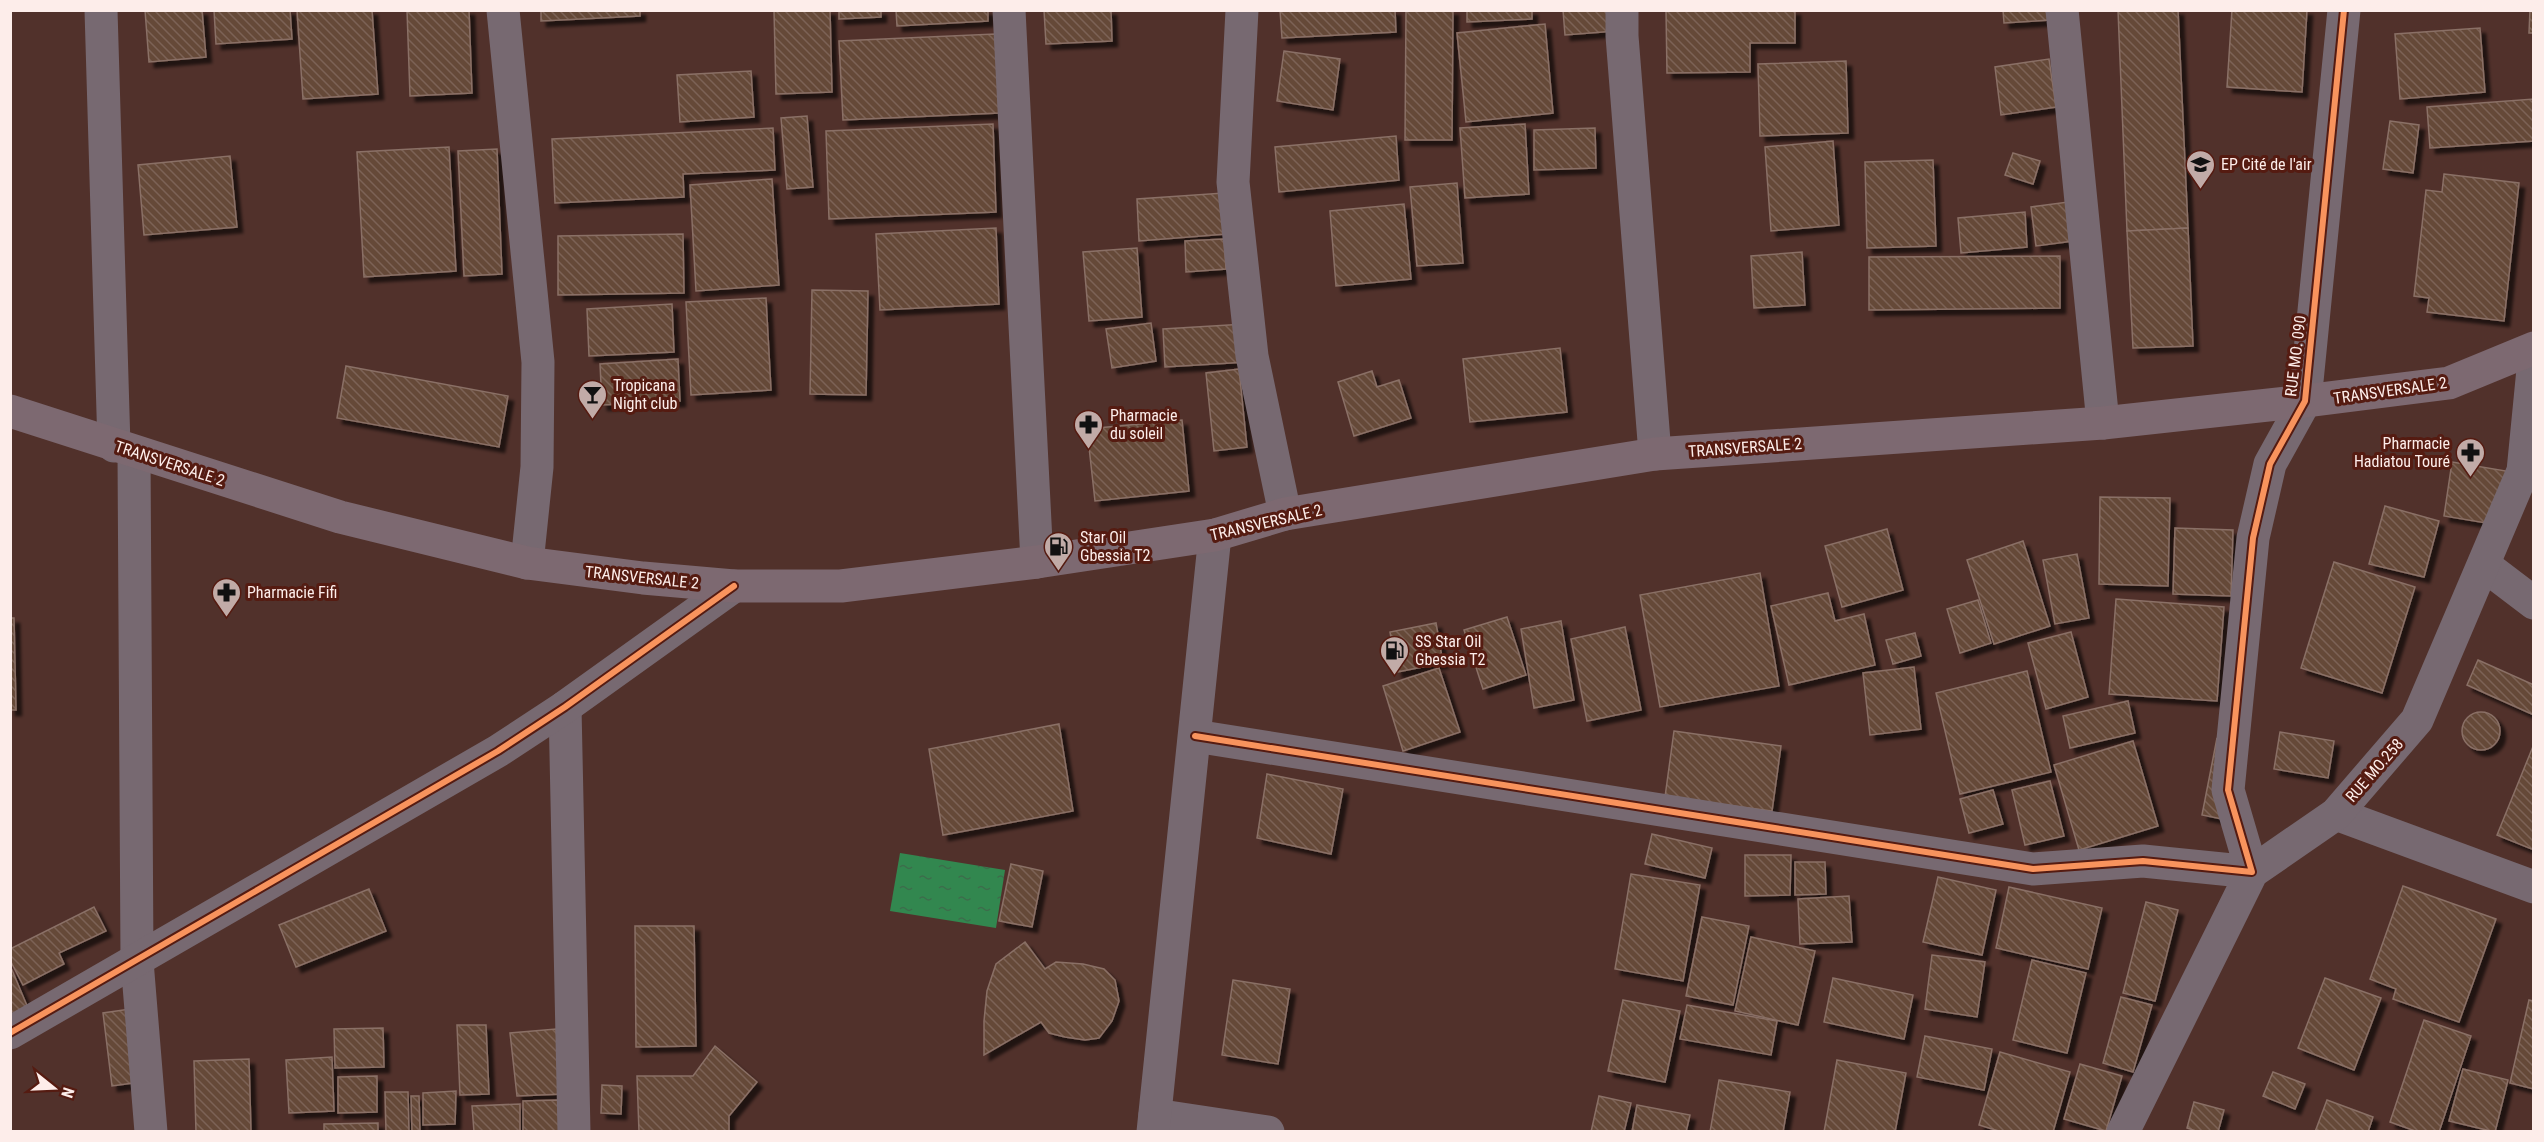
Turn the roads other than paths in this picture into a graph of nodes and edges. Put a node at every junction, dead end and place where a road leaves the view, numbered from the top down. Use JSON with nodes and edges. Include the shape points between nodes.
{"nodes":[{"id":1,"x":102,"y":10,"type":"edge"},
{"id":2,"x":503,"y":10,"type":"edge"},
{"id":3,"x":1009,"y":10,"type":"edge"},
{"id":4,"x":1242,"y":10,"type":"edge"},
{"id":5,"x":1622,"y":10,"type":"edge"},
{"id":6,"x":2062,"y":10,"type":"edge"},
{"id":7,"x":2344,"y":10,"type":"edge"},
{"id":8,"x":2534,"y":348,"type":"edge"},
{"id":9,"x":2534,"y":359,"type":"edge"},
{"id":10,"x":2305,"y":401,"type":"junction"},
{"id":11,"x":10,"y":411,"type":"edge"},
{"id":12,"x":2103,"y":423,"type":"junction"},
{"id":13,"x":124,"y":449,"type":"junction"},
{"id":14,"x":1654,"y":454,"type":"junction"},
{"id":15,"x":1285,"y":514,"type":"junction"},
{"id":16,"x":1215,"y":535,"type":"junction"},
{"id":17,"x":1037,"y":562,"type":"junction"},
{"id":18,"x":527,"y":563,"type":"junction"},
{"id":19,"x":2484,"y":565,"type":"junction"},
{"id":20,"x":734,"y":586,"type":"junction"},
{"id":21,"x":2534,"y":603,"type":"edge"},
{"id":22,"x":565,"y":707,"type":"junction"},
{"id":23,"x":1195,"y":736,"type":"junction"},
{"id":24,"x":2336,"y":814,"type":"junction"},
{"id":25,"x":2252,"y":872,"type":"junction"},
{"id":26,"x":2534,"y":887,"type":"edge"},
{"id":27,"x":137,"y":961,"type":"junction"},
{"id":28,"x":10,"y":1033,"type":"edge"},
{"id":29,"x":1154,"y":1123,"type":"edge"},
{"id":30,"x":151,"y":1131,"type":"edge"},
{"id":31,"x":574,"y":1131,"type":"edge"},
{"id":32,"x":1268,"y":1131,"type":"edge"},
{"id":33,"x":2123,"y":1131,"type":"edge"}],
"edges":[{"from":1,"to":13,"type":"street"},
{"from":2,"to":18,"type":"street","via":[[538,362],[537,467]]},
{"from":3,"to":17,"type":"street"},
{"from":4,"to":15,"type":"street","via":[[1233,182],[1252,356]]},
{"from":5,"to":14,"type":"street"},
{"from":6,"to":12,"type":"street"},
{"from":7,"to":10,"type":"street","name":"RUE MO. 090"},
{"from":8,"to":10,"type":"main road","name":"TRANSVERSALE 2","via":[[2449,383]]},
{"from":9,"to":19,"type":"street","name":"RUE MO.258","via":[[2523,471]]},
{"from":10,"to":12,"type":"main road","name":"TRANSVERSALE 2"},
{"from":10,"to":25,"type":"street","name":"RUE MO. 090","via":[[2270,464],[2253,538],[2228,790]]},
{"from":11,"to":13,"type":"main road","name":"TRANSVERSALE 2"},
{"from":12,"to":14,"type":"main road","name":"TRANSVERSALE 2"},
{"from":13,"to":18,"type":"main road","name":"TRANSVERSALE 2","via":[[340,517]]},
{"from":13,"to":27,"type":"street"},
{"from":14,"to":15,"type":"main road","name":"TRANSVERSALE 2"},
{"from":15,"to":16,"type":"main road","name":"TRANSVERSALE 2"},
{"from":16,"to":17,"type":"main road","name":"TRANSVERSALE 2"},
{"from":16,"to":23,"type":"street"},
{"from":17,"to":20,"type":"main road","name":"TRANSVERSALE 2","via":[[841,586]]},
{"from":18,"to":20,"type":"main road","name":"TRANSVERSALE 2"},
{"from":19,"to":21,"type":"street"},
{"from":19,"to":24,"type":"street","name":"RUE MO.258","via":[[2417,720]]},
{"from":20,"to":22,"type":"street"},
{"from":22,"to":27,"type":"street","via":[[498,751]]},
{"from":22,"to":31,"type":"street"},
{"from":23,"to":25,"type":"street","via":[[2033,868],[2143,861]]},
{"from":23,"to":29,"type":"street"},
{"from":24,"to":25,"type":"street","name":"RUE MO.258"},
{"from":24,"to":26,"type":"street"},
{"from":25,"to":33,"type":"street","name":"RUE MO.258"},
{"from":27,"to":28,"type":"street"},
{"from":27,"to":30,"type":"street"},
{"from":29,"to":32,"type":"street"}]}
